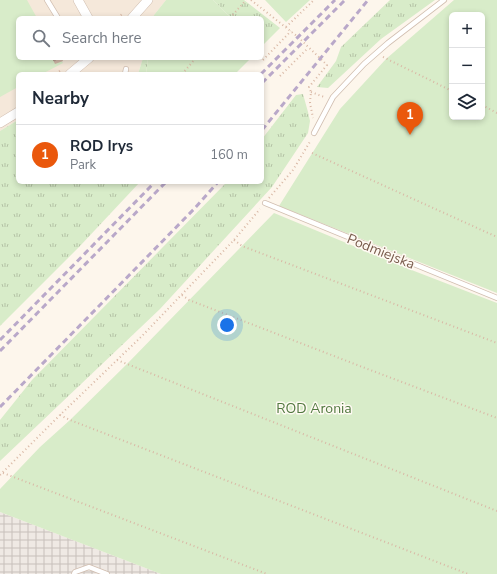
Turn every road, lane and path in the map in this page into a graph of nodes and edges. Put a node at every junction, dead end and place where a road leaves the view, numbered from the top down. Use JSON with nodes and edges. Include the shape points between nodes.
{"nodes":[{"id":1,"x":47,"y":0,"type":"edge"},
{"id":2,"x":78,"y":0,"type":"edge"},
{"id":3,"x":148,"y":0,"type":"edge"},
{"id":4,"x":246,"y":0,"type":"edge"},
{"id":5,"x":251,"y":0,"type":"edge"},
{"id":6,"x":314,"y":0,"type":"edge"},
{"id":7,"x":444,"y":0,"type":"edge"},
{"id":8,"x":57,"y":16,"type":"edge"},
{"id":9,"x":87,"y":16,"type":"edge"},
{"id":10,"x":134,"y":16,"type":"edge"},
{"id":11,"x":232,"y":16,"type":"edge"},
{"id":12,"x":286,"y":27,"type":"junction"},
{"id":13,"x":291,"y":31,"type":"junction"},
{"id":14,"x":308,"y":48,"type":"junction"},
{"id":15,"x":378,"y":53,"type":"junction"},
{"id":16,"x":264,"y":59,"type":"edge"},
{"id":17,"x":87,"y":60,"type":"edge"},
{"id":18,"x":194,"y":60,"type":"edge"},
{"id":19,"x":72,"y":72,"type":"edge"},
{"id":20,"x":184,"y":72,"type":"edge"},
{"id":21,"x":280,"y":76,"type":"dead end"},
{"id":22,"x":449,"y":90,"type":"edge"},
{"id":23,"x":311,"y":92,"type":"junction"},
{"id":24,"x":333,"y":97,"type":"junction"},
{"id":25,"x":485,"y":107,"type":"edge"},
{"id":26,"x":16,"y":113,"type":"edge"},
{"id":27,"x":497,"y":113,"type":"edge"},
{"id":28,"x":0,"y":123,"type":"edge"},
{"id":29,"x":314,"y":133,"type":"junction"},
{"id":30,"x":312,"y":153,"type":"dead end"},
{"id":31,"x":265,"y":203,"type":"junction"},
{"id":32,"x":497,"y":237,"type":"edge"},
{"id":33,"x":234,"y":240,"type":"junction"},
{"id":34,"x":182,"y":295,"type":"junction"},
{"id":35,"x":497,"y":298,"type":"edge"},
{"id":36,"x":497,"y":343,"type":"edge"},
{"id":37,"x":117,"y":360,"type":"junction"},
{"id":38,"x":60,"y":415,"type":"junction"},
{"id":39,"x":497,"y":418,"type":"edge"},
{"id":40,"x":3,"y":473,"type":"junction"},
{"id":41,"x":0,"y":475,"type":"edge"},
{"id":42,"x":497,"y":511,"type":"edge"},
{"id":43,"x":74,"y":574,"type":"edge"},
{"id":44,"x":107,"y":574,"type":"edge"},
{"id":45,"x":267,"y":574,"type":"edge"},
{"id":46,"x":468,"y":574,"type":"edge"}],
"edges":[{"from":1,"to":8,"type":"lane"},
{"from":2,"to":9,"type":"street"},
{"from":3,"to":10,"type":"street"},
{"from":4,"to":11,"type":"path"},
{"from":5,"to":12,"type":"path"},
{"from":6,"to":12,"type":"path"},
{"from":7,"to":15,"type":"lane"},
{"from":12,"to":13,"type":"path"},
{"from":13,"to":14,"type":"path"},
{"from":13,"to":16,"type":"path"},
{"from":14,"to":21,"type":"path"},
{"from":14,"to":23,"type":"path","via":[[326,65],[309,88]]},
{"from":15,"to":22,"type":"path"},
{"from":15,"to":24,"type":"lane"},
{"from":17,"to":19,"type":"street"},
{"from":18,"to":20,"type":"path"},
{"from":23,"to":24,"type":"path"},
{"from":23,"to":29,"type":"path"},
{"from":24,"to":29,"type":"lane"},
{"from":25,"to":27,"type":"path"},
{"from":26,"to":28,"type":"street"},
{"from":29,"to":31,"type":"path","via":[[302,157]]},
{"from":30,"to":32,"type":"path"},
{"from":31,"to":33,"type":"path"},
{"from":31,"to":35,"type":"lane","name":"Podmiejska"},
{"from":33,"to":34,"type":"path"},
{"from":33,"to":36,"type":"path","via":[[242,246]]},
{"from":34,"to":37,"type":"path"},
{"from":34,"to":39,"type":"path","via":[[189,300]]},
{"from":37,"to":38,"type":"path"},
{"from":37,"to":42,"type":"path"},
{"from":38,"to":40,"type":"path"},
{"from":38,"to":46,"type":"path"},
{"from":40,"to":41,"type":"path"},
{"from":40,"to":45,"type":"path"},
{"from":43,"to":44,"type":"lane","via":[[89,567]]}]}
